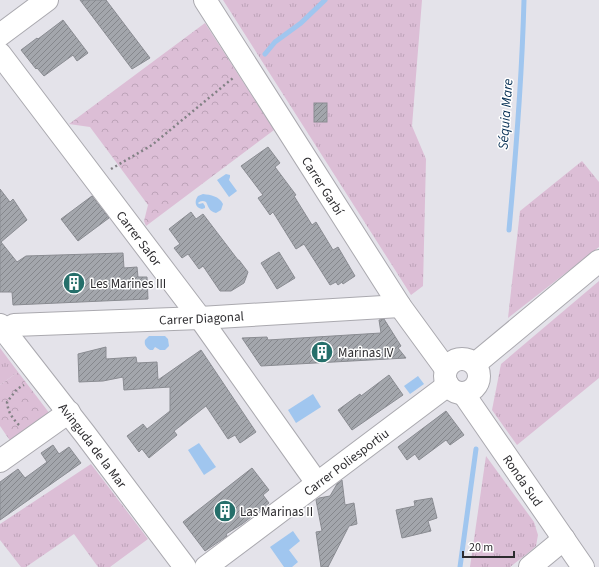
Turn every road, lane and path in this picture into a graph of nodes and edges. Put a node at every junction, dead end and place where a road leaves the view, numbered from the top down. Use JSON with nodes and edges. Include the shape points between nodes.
{"nodes":[{"id":1,"x":47,"y":0,"type":"edge"},
{"id":2,"x":205,"y":0,"type":"edge"},
{"id":3,"x":0,"y":35,"type":"edge"},
{"id":4,"x":0,"y":54,"type":"edge"},
{"id":5,"x":247,"y":66,"type":"junction"},
{"id":6,"x":95,"y":179,"type":"junction"},
{"id":7,"x":599,"y":261,"type":"edge"},
{"id":8,"x":400,"y":306,"type":"junction"},
{"id":9,"x":200,"y":318,"type":"junction"},
{"id":10,"x":3,"y":329,"type":"edge"},
{"id":11,"x":475,"y":364,"type":"junction"},
{"id":12,"x":38,"y":374,"type":"junction"},
{"id":13,"x":452,"y":382,"type":"junction"},
{"id":14,"x":69,"y":412,"type":"junction"},
{"id":15,"x":30,"y":440,"type":"junction"},
{"id":16,"x":0,"y":461,"type":"edge"},
{"id":17,"x":317,"y":483,"type":"junction"},
{"id":18,"x":564,"y":539,"type":"junction"},
{"id":19,"x":185,"y":567,"type":"edge"},
{"id":20,"x":206,"y":567,"type":"edge"},
{"id":21,"x":530,"y":567,"type":"edge"},
{"id":22,"x":583,"y":567,"type":"edge"}],
"edges":[{"from":1,"to":3,"type":"street"},
{"from":2,"to":5,"type":"street","name":"Carrer Garbí"},
{"from":4,"to":6,"type":"street","name":"Carrer Safor"},
{"from":5,"to":6,"type":"path","via":[[152,145]]},
{"from":5,"to":8,"type":"street","name":"Carrer Garbí"},
{"from":6,"to":9,"type":"street","name":"Carrer Safor"},
{"from":7,"to":11,"type":"street"},
{"from":8,"to":9,"type":"street","name":"Carrer Diagonal"},
{"from":8,"to":13,"type":"street","name":"Carrer Garbí"},
{"from":9,"to":10,"type":"street","name":"Carrer Diagonal","via":[[14,325]]},
{"from":9,"to":17,"type":"street","name":"Carrer Safor"},
{"from":10,"to":12,"type":"street","name":"Avinguda de la Mar"},
{"from":11,"to":13,"type":"street","via":[[465,358],[454,360],[449,364]]},
{"from":11,"to":13,"type":"street","via":[[480,380],[473,389],[468,392]]},
{"from":12,"to":14,"type":"street","name":"Avinguda de la Mar"},
{"from":12,"to":15,"type":"path","via":[[17,389],[7,402],[11,417]]},
{"from":13,"to":17,"type":"street","name":"Carrer Poliesportiu"},
{"from":13,"to":18,"type":"street","name":"Ronda Sud"},
{"from":14,"to":15,"type":"street"},
{"from":14,"to":19,"type":"street","name":"Avinguda de la Mar"},
{"from":15,"to":16,"type":"street"},
{"from":17,"to":20,"type":"street","name":"Carrer Poliesportiu"},
{"from":18,"to":21,"type":"street"},
{"from":18,"to":22,"type":"street","name":"Ronda Sud"}]}
